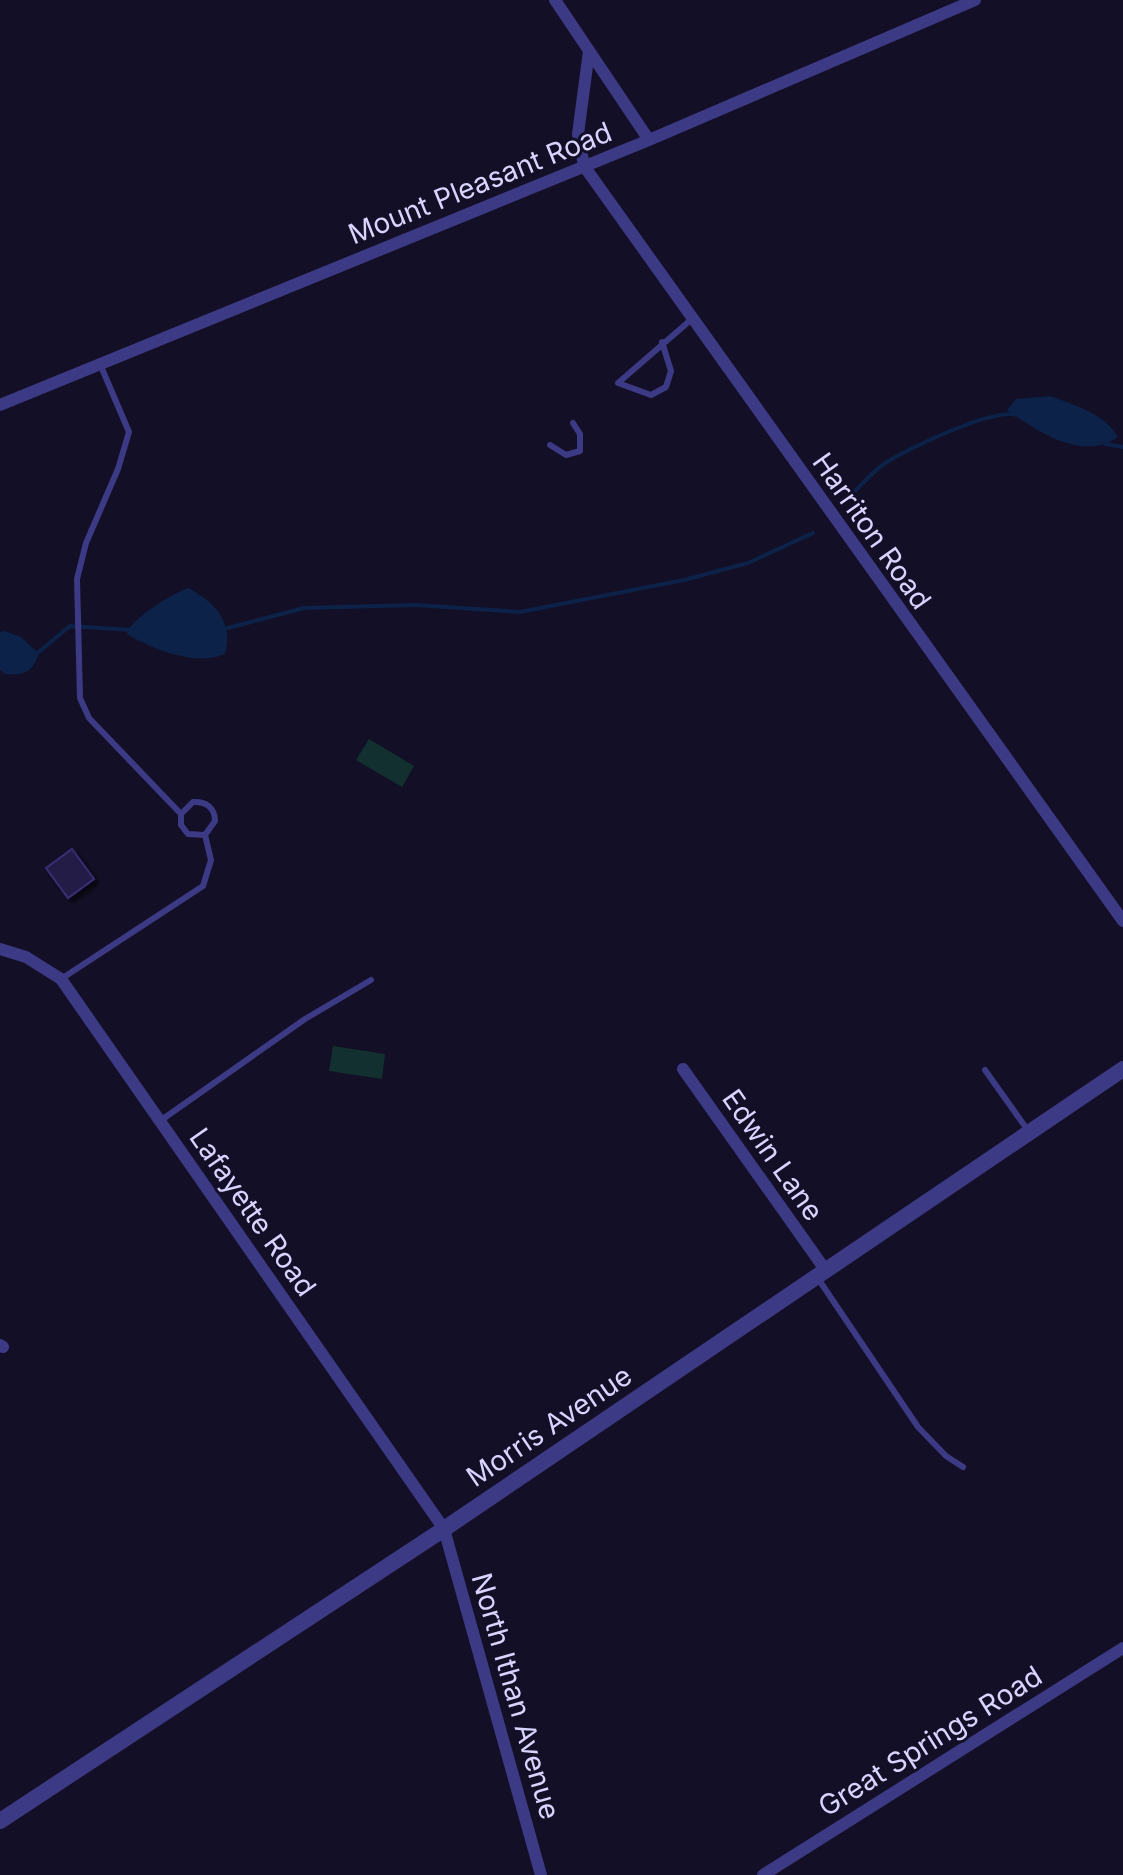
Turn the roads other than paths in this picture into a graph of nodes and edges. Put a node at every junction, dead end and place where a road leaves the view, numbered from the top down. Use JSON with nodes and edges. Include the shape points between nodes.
{"nodes":[{"id":1,"x":555,"y":0,"type":"edge"},
{"id":2,"x":975,"y":0,"type":"edge"},
{"id":3,"x":589,"y":51,"type":"junction"},
{"id":4,"x":649,"y":140,"type":"junction"},
{"id":5,"x":584,"y":166,"type":"junction"},
{"id":6,"x":693,"y":318,"type":"junction"},
{"id":7,"x":662,"y":342,"type":"junction"},
{"id":8,"x":100,"y":364,"type":"junction"},
{"id":9,"x":0,"y":405,"type":"edge"},
{"id":10,"x":573,"y":423,"type":"dead end"},
{"id":11,"x":550,"y":445,"type":"dead end"},
{"id":12,"x":181,"y":814,"type":"junction"},
{"id":13,"x":205,"y":835,"type":"junction"},
{"id":14,"x":1123,"y":921,"type":"edge"},
{"id":15,"x":0,"y":949,"type":"edge"},
{"id":16,"x":61,"y":979,"type":"junction"},
{"id":17,"x":371,"y":980,"type":"dead end"},
{"id":18,"x":683,"y":1069,"type":"dead end"},
{"id":19,"x":1123,"y":1069,"type":"edge"},
{"id":20,"x":985,"y":1070,"type":"dead end"},
{"id":21,"x":160,"y":1121,"type":"junction"},
{"id":22,"x":1029,"y":1132,"type":"junction"},
{"id":23,"x":820,"y":1271,"type":"junction"},
{"id":24,"x":963,"y":1467,"type":"dead end"},
{"id":25,"x":444,"y":1529,"type":"junction"},
{"id":26,"x":1123,"y":1648,"type":"edge"},
{"id":27,"x":0,"y":1821,"type":"edge"},
{"id":28,"x":541,"y":1875,"type":"edge"},
{"id":29,"x":763,"y":1875,"type":"edge"}],
"edges":[{"from":1,"to":3,"type":"street"},
{"from":2,"to":4,"type":"street","name":"Mount Pleasant Road"},
{"from":3,"to":4,"type":"street"},
{"from":3,"to":5,"type":"street","via":[[578,134]]},
{"from":4,"to":5,"type":"street","name":"Mount Pleasant Road"},
{"from":5,"to":6,"type":"street","name":"Harriton Road"},
{"from":5,"to":8,"type":"street","name":"Mount Pleasant Road"},
{"from":6,"to":7,"type":"lane"},
{"from":6,"to":14,"type":"street","name":"Harriton Road"},
{"from":7,"to":7,"type":"lane","via":[[622,380],[618,383],[651,395],[660,393],[671,371]]},
{"from":8,"to":9,"type":"street","name":"Mount Pleasant Road"},
{"from":8,"to":12,"type":"lane","via":[[129,432],[77,579],[80,698],[89,718]]},
{"from":10,"to":11,"type":"lane","via":[[580,434],[580,451],[566,455]]},
{"from":12,"to":13,"type":"lane","via":[[188,834]]},
{"from":12,"to":13,"type":"lane","via":[[193,802],[209,806],[215,821]]},
{"from":13,"to":16,"type":"lane","via":[[211,860],[203,886]]},
{"from":15,"to":16,"type":"street","name":"Lafayette Road","via":[[26,957]]},
{"from":16,"to":21,"type":"street","name":"Lafayette Road"},
{"from":17,"to":21,"type":"lane","via":[[305,1019]]},
{"from":18,"to":23,"type":"street","name":"Edwin Lane"},
{"from":19,"to":22,"type":"street","name":"Morris Avenue"},
{"from":20,"to":22,"type":"lane"},
{"from":21,"to":25,"type":"street","name":"Lafayette Road"},
{"from":22,"to":23,"type":"street","name":"Morris Avenue"},
{"from":23,"to":24,"type":"lane","via":[[918,1427]]},
{"from":23,"to":25,"type":"street","name":"Morris Avenue"},
{"from":25,"to":27,"type":"street","name":"Morris Avenue"},
{"from":25,"to":28,"type":"street","name":"North Ithan Avenue"},
{"from":26,"to":29,"type":"street","name":"Great Springs Road"}]}
